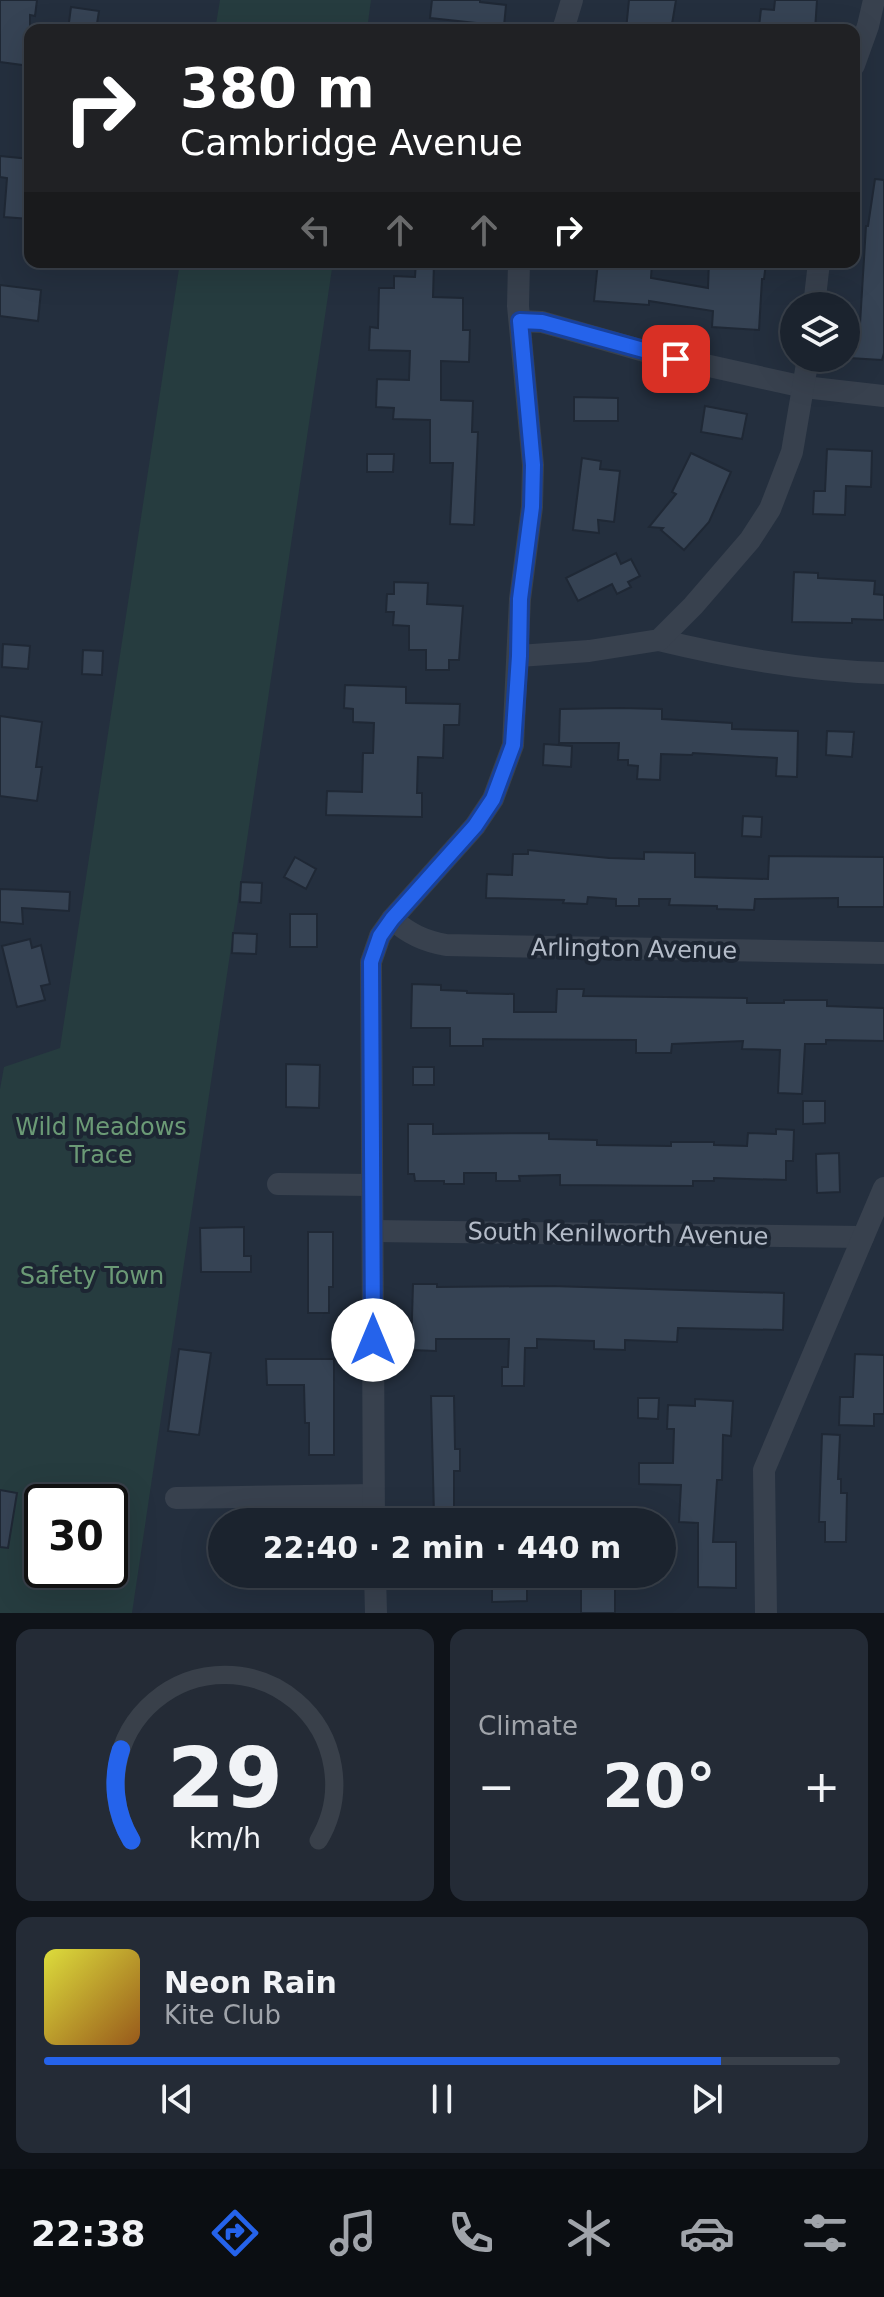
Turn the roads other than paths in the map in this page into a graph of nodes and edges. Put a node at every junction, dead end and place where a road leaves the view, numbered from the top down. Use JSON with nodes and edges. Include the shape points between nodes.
{"nodes":[{"id":1,"x":572,"y":0,"type":"edge"},
{"id":2,"x":874,"y":0,"type":"edge"},
{"id":3,"x":565,"y":24,"type":"edge"},
{"id":4,"x":876,"y":31,"type":"edge"},
{"id":5,"x":860,"y":56,"type":"edge"},
{"id":6,"x":519,"y":268,"type":"edge"},
{"id":7,"x":818,"y":268,"type":"edge"},
{"id":8,"x":816,"y":292,"type":"edge"},
{"id":9,"x":520,"y":321,"type":"junction"},
{"id":10,"x":806,"y":372,"type":"edge"},
{"id":11,"x":804,"y":387,"type":"junction"},
{"id":12,"x":884,"y":396,"type":"edge"},
{"id":13,"x":659,"y":640,"type":"junction"},
{"id":14,"x":519,"y":656,"type":"junction"},
{"id":15,"x":884,"y":673,"type":"edge"},
{"id":16,"x":392,"y":919,"type":"junction"},
{"id":17,"x":884,"y":953,"type":"edge"},
{"id":18,"x":278,"y":1184,"type":"dead end"},
{"id":19,"x":372,"y":1185,"type":"junction"},
{"id":20,"x":884,"y":1188,"type":"edge"},
{"id":21,"x":373,"y":1231,"type":"junction"},
{"id":22,"x":863,"y":1237,"type":"junction"},
{"id":23,"x":373,"y":1495,"type":"junction"},
{"id":24,"x":176,"y":1498,"type":"dead end"},
{"id":25,"x":373,"y":1508,"type":"edge"},
{"id":26,"x":375,"y":1588,"type":"edge"},
{"id":27,"x":376,"y":1613,"type":"edge"},
{"id":28,"x":766,"y":1613,"type":"edge"}],
"edges":[{"from":1,"to":3,"type":"street"},
{"from":2,"to":4,"type":"street"},
{"from":4,"to":5,"type":"street"},
{"from":6,"to":9,"type":"street"},
{"from":7,"to":8,"type":"street"},
{"from":9,"to":11,"type":"street","via":[[542,322]]},
{"from":9,"to":14,"type":"street","via":[[533,465]]},
{"from":10,"to":11,"type":"street"},
{"from":11,"to":12,"type":"street"},
{"from":11,"to":13,"type":"street","via":[[792,452],[770,509],[723,573]]},
{"from":13,"to":14,"type":"street"},
{"from":13,"to":15,"type":"street","via":[[725,656]]},
{"from":14,"to":16,"type":"street","via":[[513,745],[493,799]]},
{"from":16,"to":17,"type":"street","name":"Arlington Avenue","via":[[424,941],[446,945]]},
{"from":16,"to":19,"type":"street","via":[[371,962]]},
{"from":18,"to":19,"type":"street"},
{"from":19,"to":21,"type":"street"},
{"from":20,"to":22,"type":"street"},
{"from":21,"to":22,"type":"street","name":"South Kenilworth Avenue"},
{"from":21,"to":23,"type":"street"},
{"from":22,"to":28,"type":"street","via":[[764,1470]]},
{"from":23,"to":24,"type":"street"},
{"from":23,"to":25,"type":"street"},
{"from":26,"to":27,"type":"street"}]}
